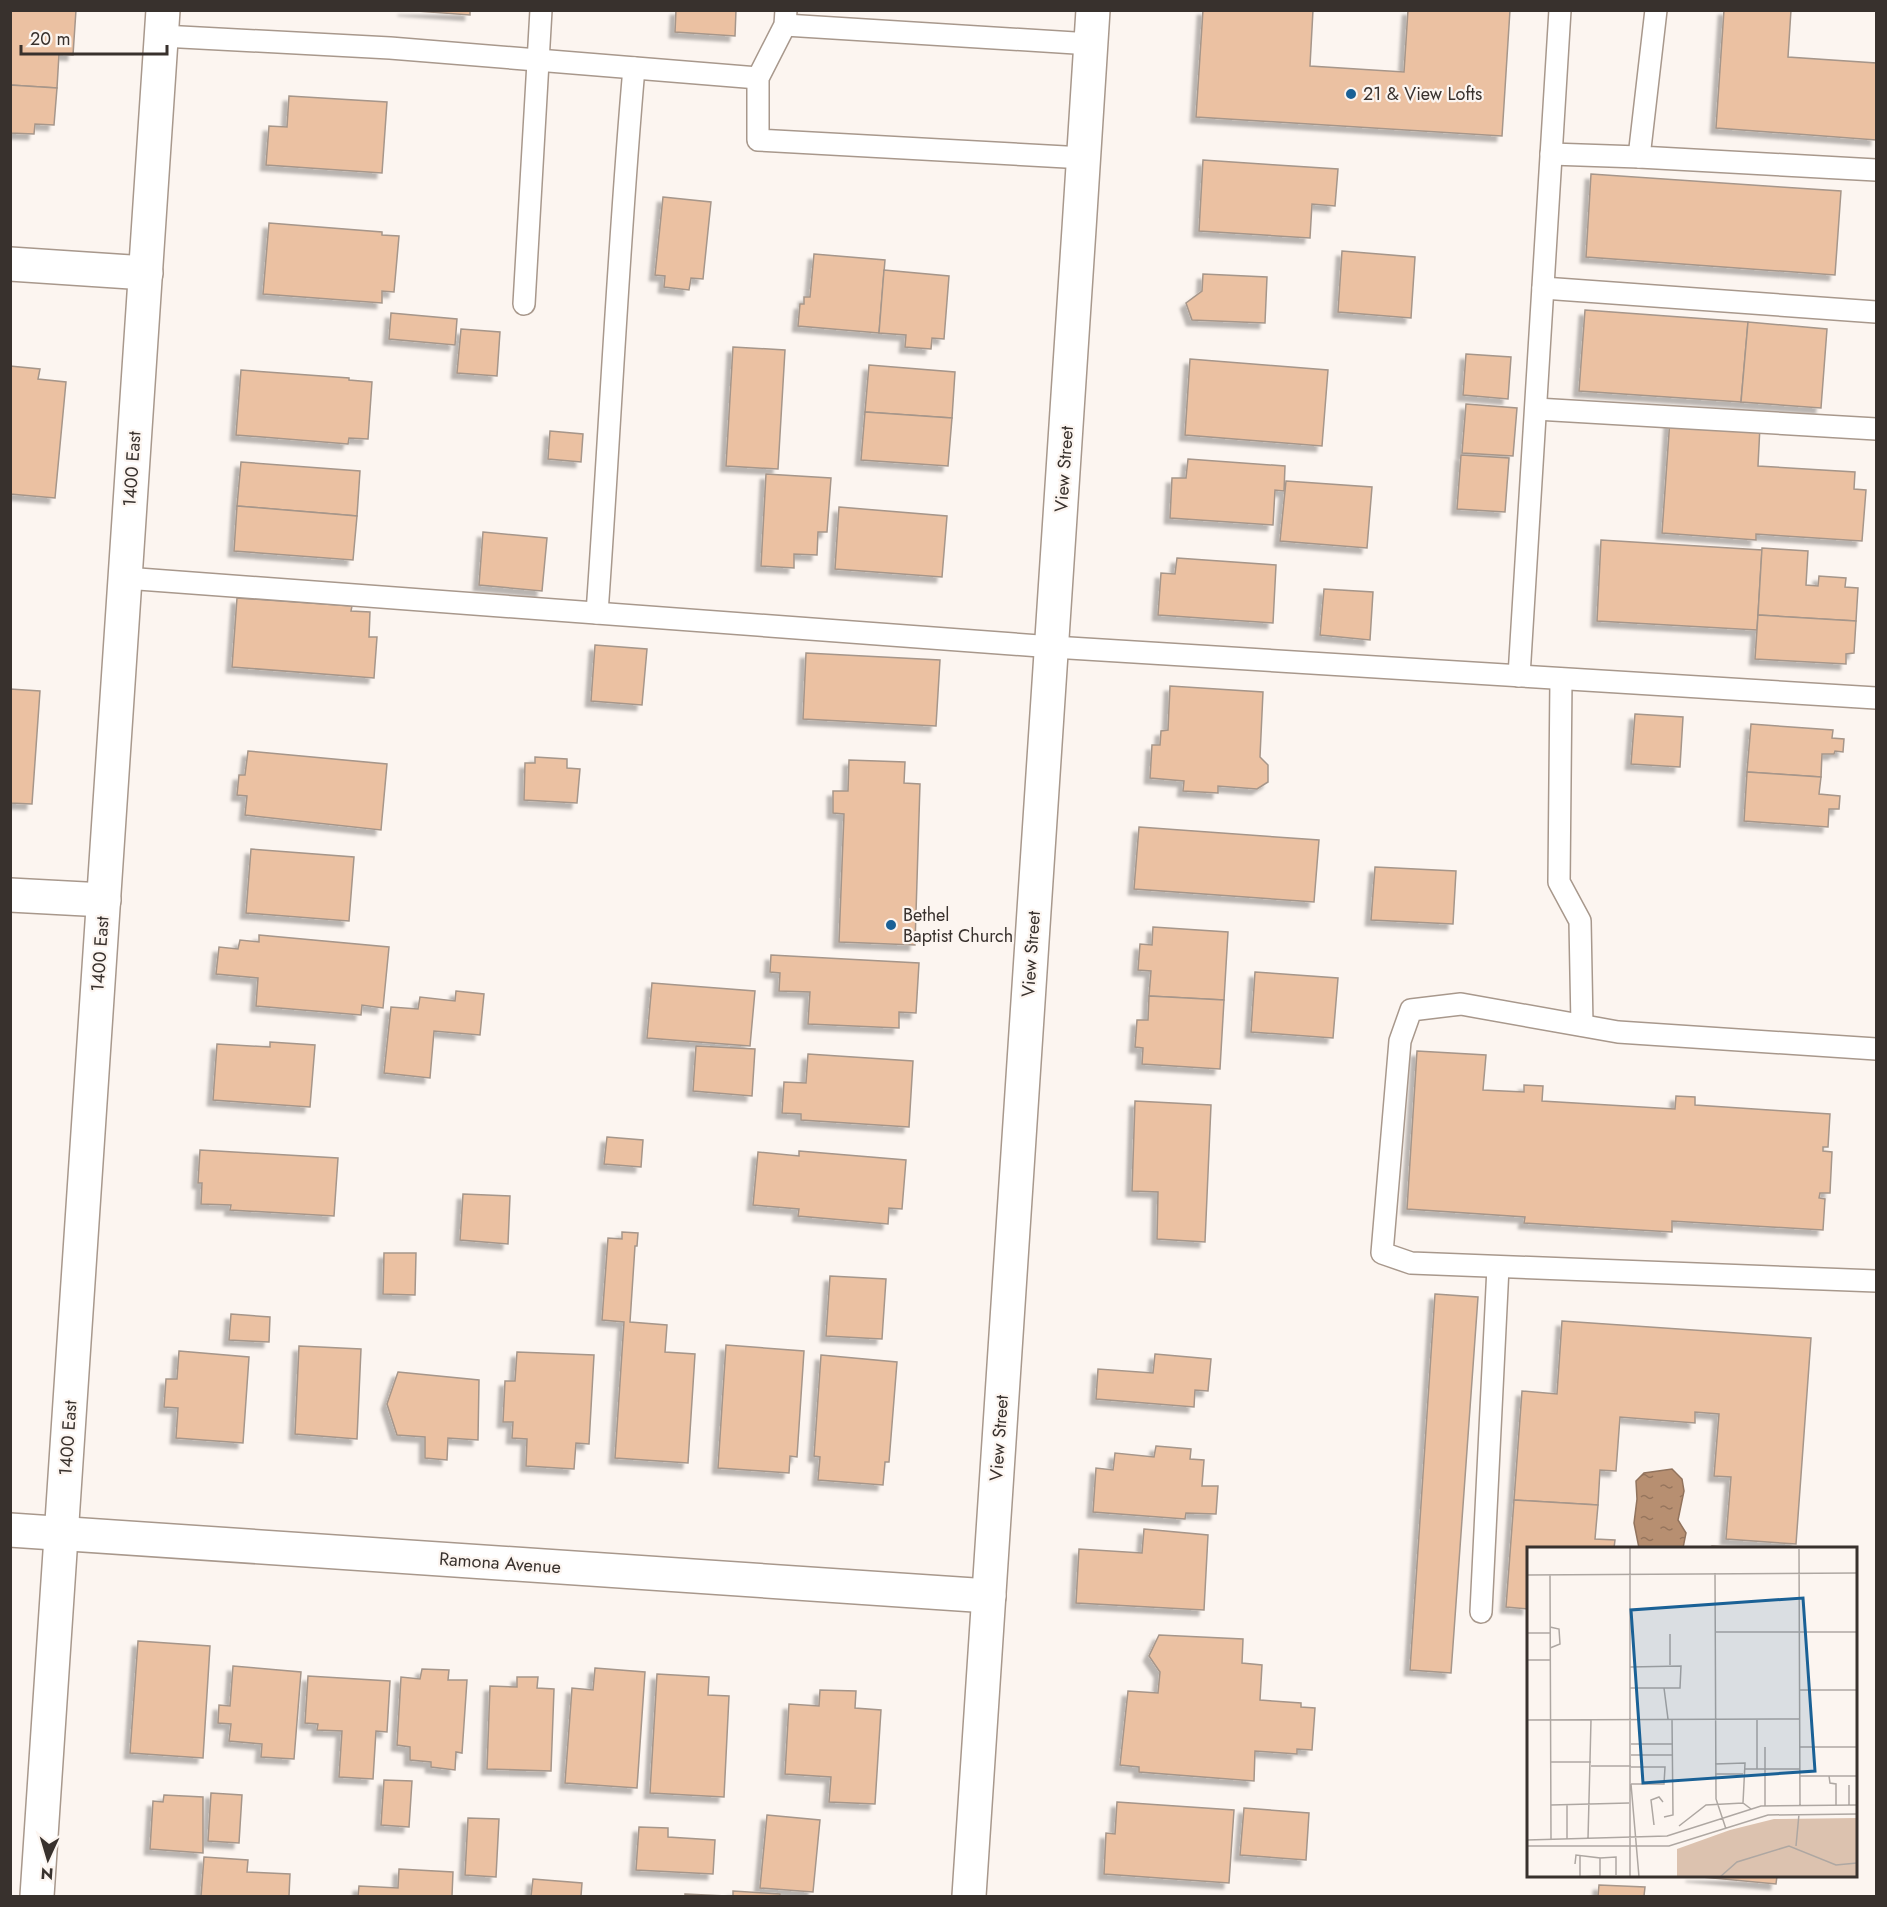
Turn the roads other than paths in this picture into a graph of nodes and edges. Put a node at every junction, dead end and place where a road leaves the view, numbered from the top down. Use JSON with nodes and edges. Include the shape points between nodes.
{"nodes":[{"id":1,"x":541,"y":10,"type":"edge"},
{"id":2,"x":1093,"y":10,"type":"edge"},
{"id":3,"x":1560,"y":10,"type":"edge"},
{"id":4,"x":1656,"y":10,"type":"edge"},
{"id":5,"x":785,"y":18,"type":"edge"},
{"id":6,"x":162,"y":23,"type":"edge"},
{"id":7,"x":1091,"y":44,"type":"junction"},
{"id":8,"x":537,"y":60,"type":"junction"},
{"id":9,"x":634,"y":68,"type":"junction"},
{"id":10,"x":758,"y":78,"type":"junction"},
{"id":11,"x":1551,"y":154,"type":"junction"},
{"id":12,"x":1639,"y":157,"type":"junction"},
{"id":13,"x":1084,"y":158,"type":"junction"},
{"id":14,"x":1876,"y":170,"type":"edge"},
{"id":15,"x":10,"y":264,"type":"edge"},
{"id":16,"x":146,"y":273,"type":"junction"},
{"id":17,"x":1543,"y":288,"type":"junction"},
{"id":18,"x":524,"y":304,"type":"dead end"},
{"id":19,"x":1876,"y":312,"type":"edge"},
{"id":20,"x":1536,"y":409,"type":"junction"},
{"id":21,"x":1876,"y":429,"type":"edge"},
{"id":22,"x":125,"y":578,"type":"junction"},
{"id":23,"x":597,"y":613,"type":"junction"},
{"id":24,"x":1053,"y":647,"type":"junction"},
{"id":25,"x":1519,"y":676,"type":"junction"},
{"id":26,"x":1561,"y":679,"type":"junction"},
{"id":27,"x":1876,"y":698,"type":"edge"},
{"id":28,"x":10,"y":895,"type":"edge"},
{"id":29,"x":104,"y":900,"type":"junction"},
{"id":30,"x":1582,"y":1025,"type":"junction"},
{"id":31,"x":1876,"y":1049,"type":"edge"},
{"id":32,"x":1498,"y":1267,"type":"junction"},
{"id":33,"x":1876,"y":1281,"type":"edge"},
{"id":34,"x":10,"y":1530,"type":"edge"},
{"id":35,"x":61,"y":1533,"type":"junction"},
{"id":36,"x":989,"y":1596,"type":"junction"},
{"id":37,"x":1481,"y":1612,"type":"dead end"},
{"id":38,"x":37,"y":1896,"type":"edge"},
{"id":39,"x":969,"y":1896,"type":"edge"}],
"edges":[{"from":1,"to":8,"type":"lane"},
{"from":2,"to":7,"type":"street","name":"View Street"},
{"from":3,"to":11,"type":"lane"},
{"from":4,"to":12,"type":"lane"},
{"from":5,"to":7,"type":"lane"},
{"from":5,"to":10,"type":"lane"},
{"from":6,"to":8,"type":"lane"},
{"from":6,"to":16,"type":"street","name":"1400 East"},
{"from":7,"to":13,"type":"street","name":"View Street"},
{"from":8,"to":9,"type":"lane"},
{"from":8,"to":18,"type":"lane"},
{"from":9,"to":10,"type":"lane"},
{"from":9,"to":23,"type":"lane"},
{"from":10,"to":13,"type":"lane","via":[[758,140]]},
{"from":11,"to":12,"type":"lane"},
{"from":11,"to":17,"type":"lane"},
{"from":12,"to":14,"type":"lane"},
{"from":13,"to":24,"type":"street","name":"View Street"},
{"from":15,"to":16,"type":"street"},
{"from":16,"to":22,"type":"street","name":"1400 East"},
{"from":17,"to":19,"type":"lane"},
{"from":17,"to":20,"type":"lane"},
{"from":20,"to":21,"type":"lane"},
{"from":20,"to":25,"type":"lane"},
{"from":22,"to":23,"type":"lane"},
{"from":22,"to":29,"type":"street","name":"1400 East"},
{"from":23,"to":24,"type":"lane"},
{"from":24,"to":25,"type":"lane"},
{"from":24,"to":36,"type":"street","name":"View Street"},
{"from":25,"to":26,"type":"lane"},
{"from":26,"to":27,"type":"lane"},
{"from":26,"to":30,"type":"lane","via":[[1559,882],[1580,921]]},
{"from":28,"to":29,"type":"street"},
{"from":29,"to":35,"type":"street","name":"1400 East"},
{"from":30,"to":31,"type":"lane","via":[[1629,1033]]},
{"from":30,"to":32,"type":"lane","via":[[1461,1004],[1411,1010],[1400,1041],[1382,1253],[1411,1263]]},
{"from":32,"to":33,"type":"lane"},
{"from":32,"to":37,"type":"lane"},
{"from":34,"to":35,"type":"street","name":"Ramona Avenue"},
{"from":35,"to":36,"type":"street","name":"Ramona Avenue"},
{"from":35,"to":38,"type":"street","name":"1400 East"},
{"from":36,"to":39,"type":"street","name":"View Street"}]}
